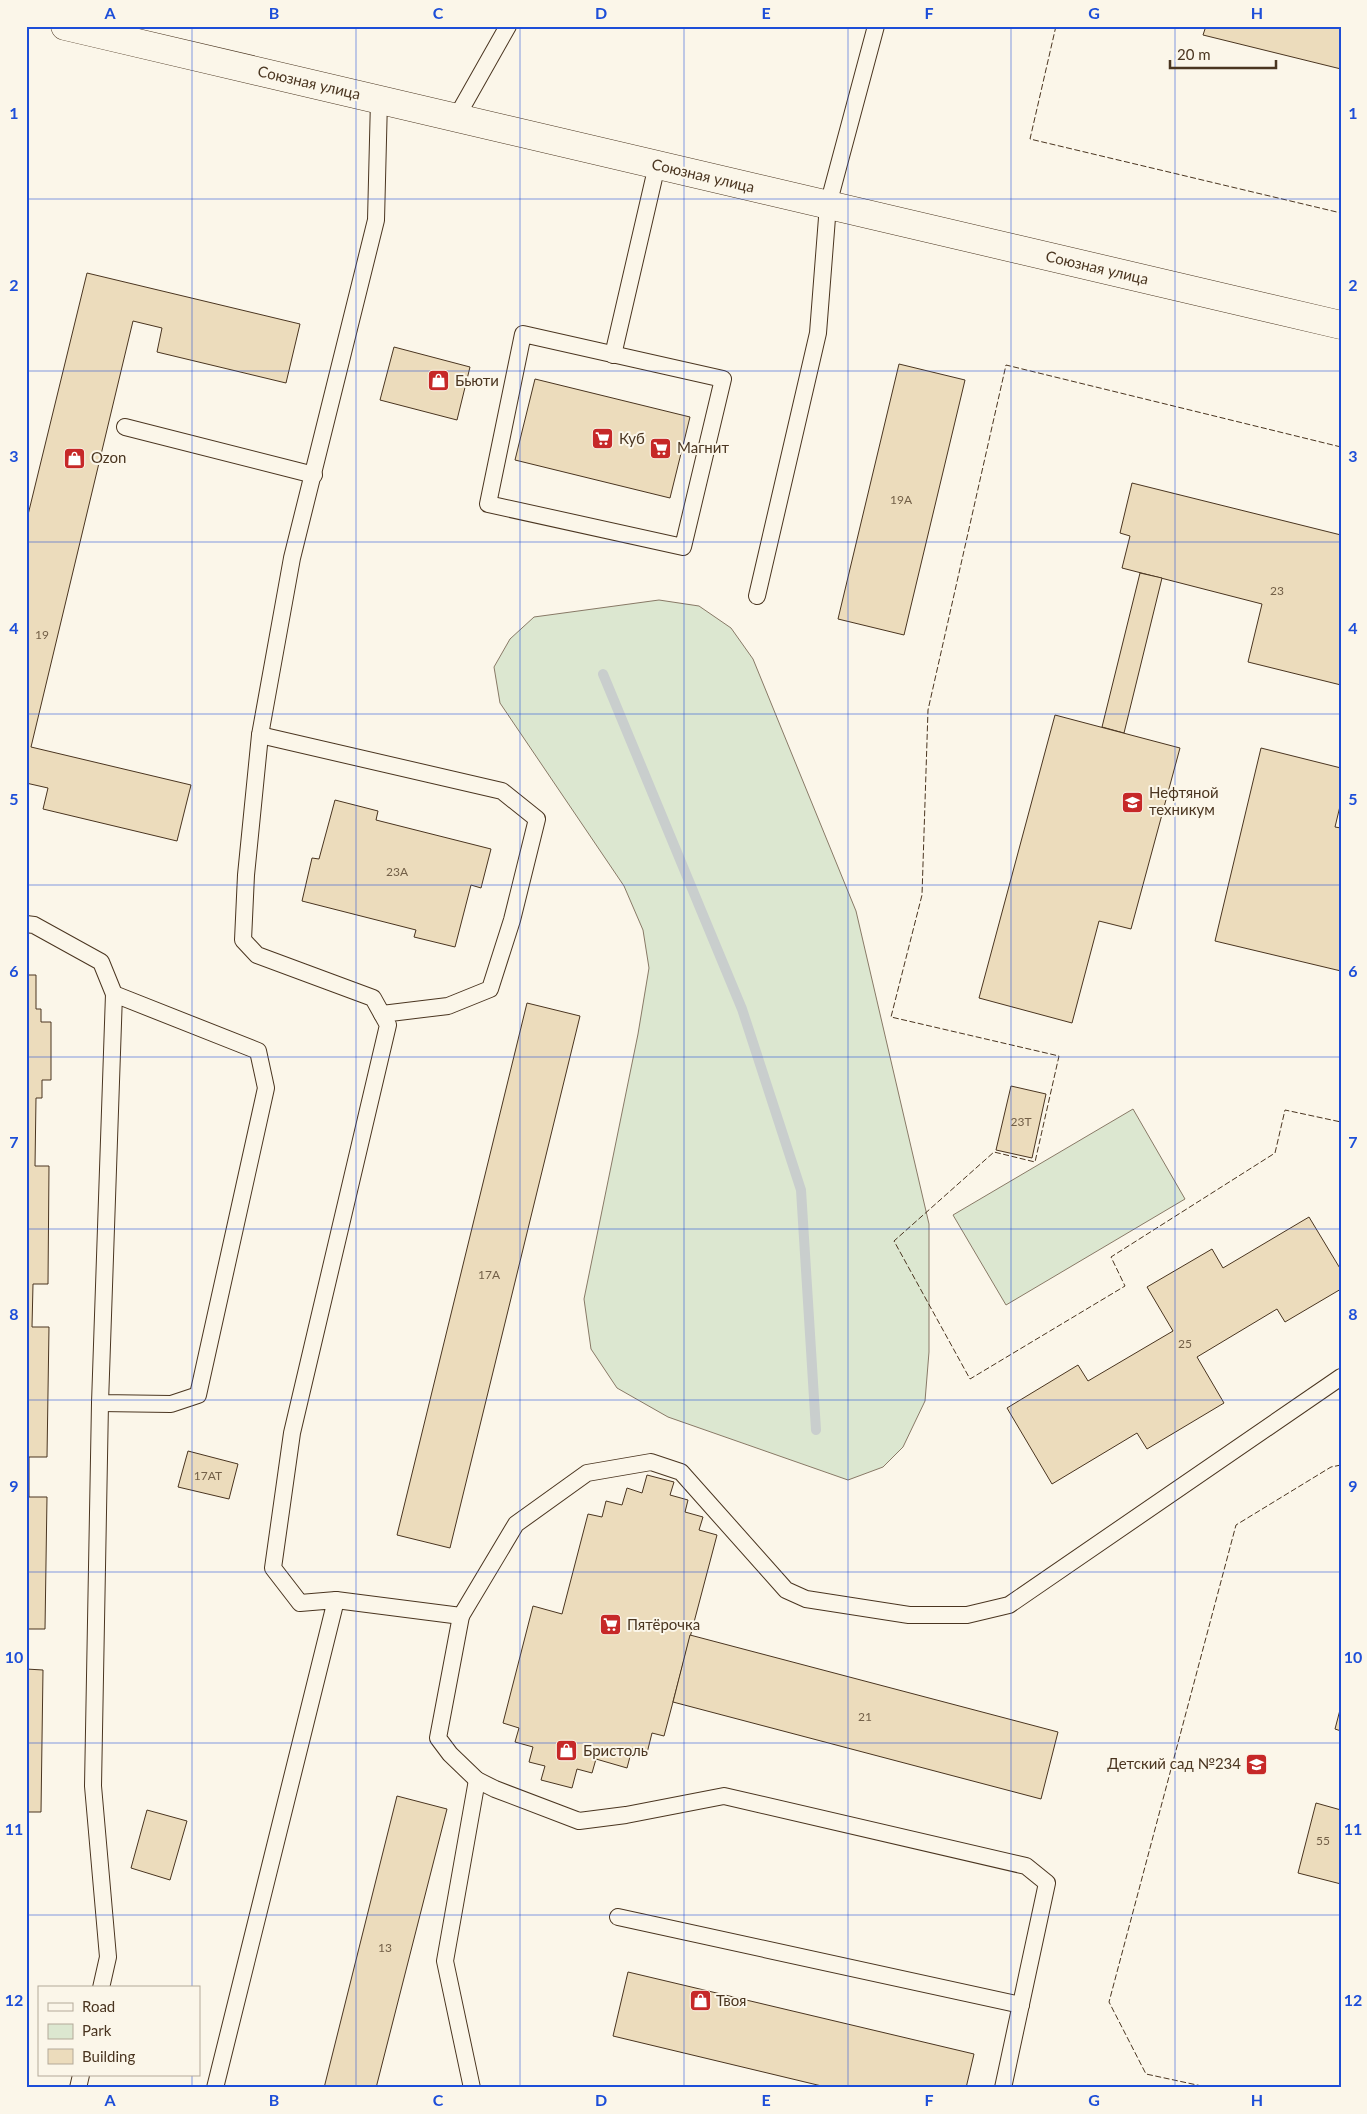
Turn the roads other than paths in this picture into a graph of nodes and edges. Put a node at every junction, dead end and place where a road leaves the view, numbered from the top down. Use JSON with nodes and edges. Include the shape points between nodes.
{"nodes":[{"id":1,"x":65,"y":26,"type":"edge"},
{"id":2,"x":508,"y":26,"type":"edge"},
{"id":3,"x":876,"y":26,"type":"edge"},
{"id":4,"x":379,"y":100,"type":"junction"},
{"id":5,"x":456,"y":118,"type":"junction"},
{"id":6,"x":658,"y":165,"type":"junction"},
{"id":7,"x":828,"y":205,"type":"junction"},
{"id":8,"x":1341,"y":325,"type":"edge"},
{"id":9,"x":613,"y":355,"type":"junction"},
{"id":10,"x":125,"y":427,"type":"dead end"},
{"id":11,"x":314,"y":475,"type":"junction"},
{"id":12,"x":756,"y":596,"type":"dead end"},
{"id":13,"x":260,"y":735,"type":"junction"},
{"id":14,"x":26,"y":924,"type":"edge"},
{"id":15,"x":114,"y":994,"type":"junction"},
{"id":16,"x":382,"y":1014,"type":"junction"},
{"id":17,"x":1341,"y":1377,"type":"edge"},
{"id":18,"x":100,"y":1403,"type":"junction"},
{"id":19,"x":336,"y":1600,"type":"junction"},
{"id":20,"x":461,"y":1616,"type":"junction"},
{"id":21,"x":477,"y":1780,"type":"junction"},
{"id":22,"x":618,"y":1916,"type":"dead end"},
{"id":23,"x":101,"y":1986,"type":"edge"},
{"id":24,"x":1021,"y":2005,"type":"junction"},
{"id":25,"x":215,"y":2088,"type":"edge"},
{"id":26,"x":472,"y":2088,"type":"edge"},
{"id":27,"x":1003,"y":2088,"type":"edge"}],
"edges":[{"from":1,"to":4,"type":"main road","name":"Союзная улица"},
{"from":2,"to":5,"type":"lane"},
{"from":3,"to":7,"type":"lane"},
{"from":4,"to":5,"type":"main road","name":"Союзная улица"},
{"from":4,"to":11,"type":"lane","via":[[376,220]]},
{"from":5,"to":6,"type":"main road","name":"Союзная улица"},
{"from":6,"to":7,"type":"main road","name":"Союзная улица"},
{"from":6,"to":9,"type":"lane"},
{"from":7,"to":8,"type":"main road","name":"Союзная улица"},
{"from":7,"to":12,"type":"lane","via":[[818,333]]},
{"from":9,"to":9,"type":"lane","via":[[723,379],[683,547],[488,504],[523,334]]},
{"from":10,"to":11,"type":"lane"},
{"from":11,"to":13,"type":"lane","via":[[292,558]]},
{"from":13,"to":16,"type":"lane","via":[[243,940],[257,955],[373,998]]},
{"from":13,"to":16,"type":"lane","via":[[502,791],[537,819],[512,920],[490,988],[448,1006]]},
{"from":14,"to":15,"type":"lane","via":[[34,924],[101,962]]},
{"from":15,"to":18,"type":"lane"},
{"from":15,"to":18,"type":"lane","via":[[258,1051],[266,1088],[198,1395],[171,1404]]},
{"from":16,"to":19,"type":"lane","via":[[388,1025],[292,1433],[273,1568],[300,1603]]},
{"from":17,"to":20,"type":"lane","via":[[1010,1605],[967,1615],[910,1615],[806,1599],[786,1590],[681,1472],[651,1462],[588,1473],[516,1524]]},
{"from":18,"to":23,"type":"lane","via":[[93,1786],[108,1957]]},
{"from":19,"to":20,"type":"lane"},
{"from":19,"to":25,"type":"lane"},
{"from":20,"to":21,"type":"lane","via":[[438,1738]]},
{"from":21,"to":24,"type":"lane","via":[[579,1820],[724,1796],[1026,1866],[1047,1883]]},
{"from":21,"to":26,"type":"lane","via":[[445,1961]]},
{"from":22,"to":24,"type":"lane"},
{"from":24,"to":27,"type":"lane"}]}
